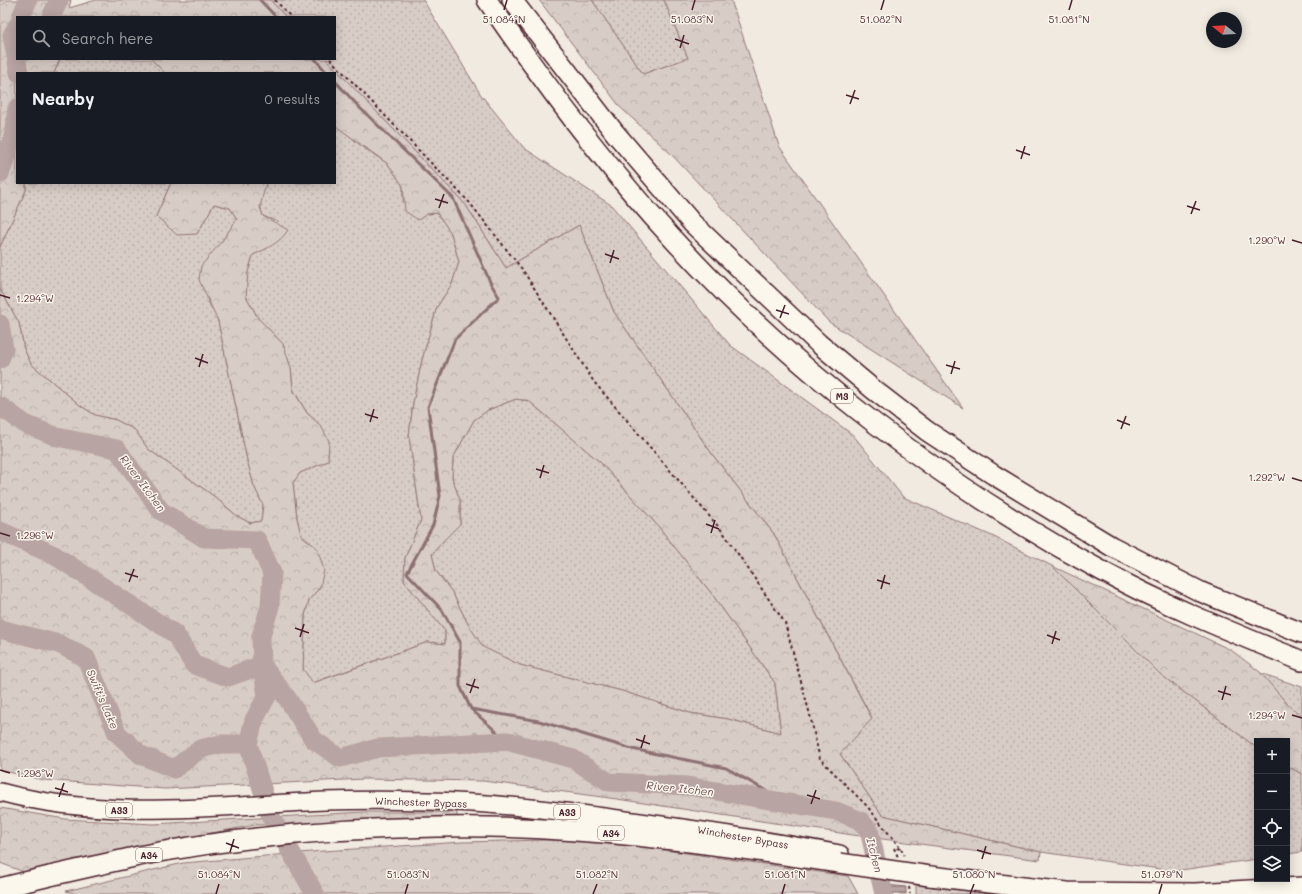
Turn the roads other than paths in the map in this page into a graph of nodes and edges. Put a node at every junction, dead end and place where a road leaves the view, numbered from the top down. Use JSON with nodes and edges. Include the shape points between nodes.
{"nodes":[{"id":1,"x":487,"y":0,"type":"edge"},
{"id":2,"x":512,"y":0,"type":"edge"},
{"id":3,"x":1302,"y":633,"type":"edge"},
{"id":4,"x":1302,"y":661,"type":"edge"},
{"id":5,"x":0,"y":792,"type":"edge"},
{"id":6,"x":839,"y":858,"type":"junction"},
{"id":7,"x":1302,"y":887,"type":"edge"},
{"id":8,"x":0,"y":888,"type":"edge"},
{"id":9,"x":16,"y":894,"type":"edge"}],
"edges":[{"from":1,"to":4,"type":"highway","number":"M3","via":[[555,96],[671,237],[781,345],[860,411],[949,476],[1013,518],[1101,570],[1165,603]]},
{"from":2,"to":3,"type":"highway","number":"M3","via":[[616,133],[692,223],[818,343],[874,390],[927,431],[1111,546],[1201,592]]},
{"from":5,"to":6,"type":"main road","name":"Winchester Bypass","number":"A33","via":[[44,802],[112,810],[363,800],[429,800],[534,808],[684,827]]},
{"from":6,"to":7,"type":"highway","number":"A34","bridge":true,"via":[[930,876],[1067,892],[1195,893]]},
{"from":6,"to":8,"type":"highway","number":"A34","bridge":true,"via":[[642,836],[438,826],[310,833],[159,852]]},
{"from":8,"to":9,"type":"main road"}]}
